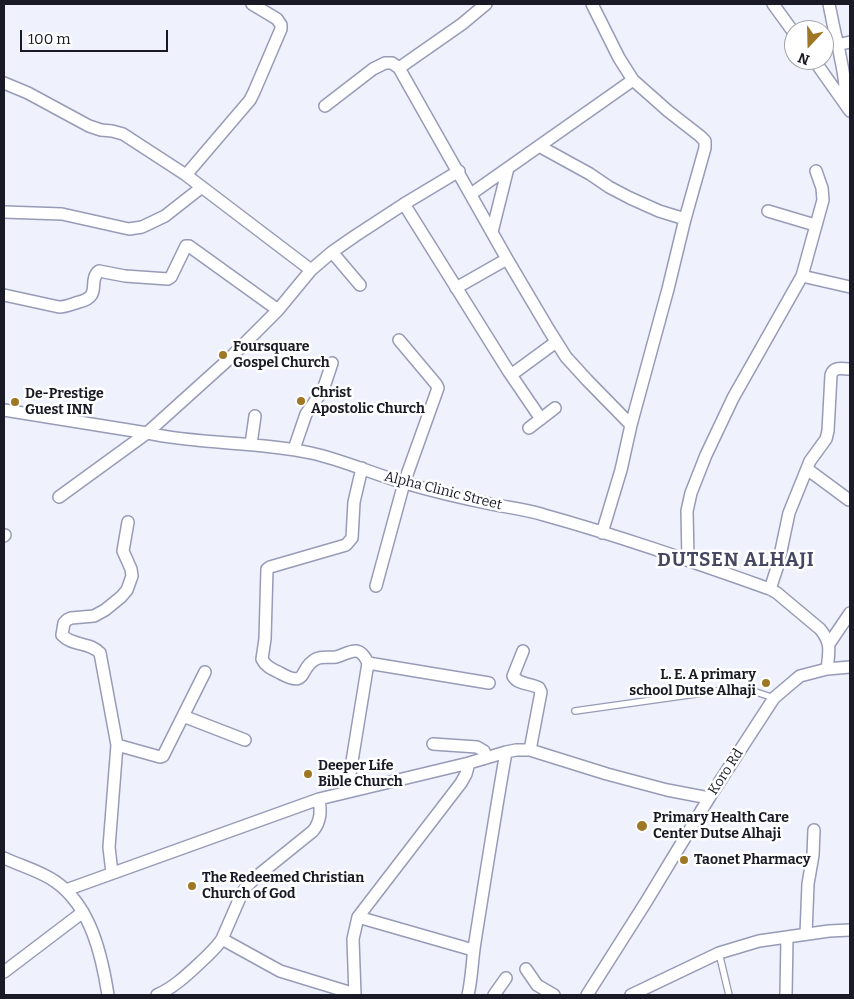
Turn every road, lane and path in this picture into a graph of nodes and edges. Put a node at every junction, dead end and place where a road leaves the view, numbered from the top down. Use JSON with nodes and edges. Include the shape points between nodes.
{"nodes":[{"id":1,"x":252,"y":4,"type":"edge"},
{"id":2,"x":484,"y":4,"type":"edge"},
{"id":3,"x":592,"y":4,"type":"edge"},
{"id":4,"x":773,"y":4,"type":"edge"},
{"id":5,"x":828,"y":4,"type":"edge"},
{"id":6,"x":785,"y":20,"type":"edge"},
{"id":7,"x":850,"y":42,"type":"edge"},
{"id":8,"x":837,"y":45,"type":"junction"},
{"id":9,"x":400,"y":68,"type":"junction"},
{"id":10,"x":821,"y":70,"type":"edge"},
{"id":11,"x":633,"y":80,"type":"junction"},
{"id":12,"x":4,"y":83,"type":"edge"},
{"id":13,"x":325,"y":106,"type":"dead end"},
{"id":14,"x":847,"y":106,"type":"edge"},
{"id":15,"x":539,"y":146,"type":"junction"},
{"id":16,"x":508,"y":168,"type":"junction"},
{"id":17,"x":816,"y":171,"type":"dead end"},
{"id":18,"x":458,"y":172,"type":"junction"},
{"id":19,"x":186,"y":175,"type":"junction"},
{"id":20,"x":202,"y":186,"type":"junction"},
{"id":21,"x":471,"y":194,"type":"junction"},
{"id":22,"x":404,"y":204,"type":"junction"},
{"id":23,"x":4,"y":212,"type":"edge"},
{"id":24,"x":768,"y":212,"type":"dead end"},
{"id":25,"x":685,"y":219,"type":"junction"},
{"id":26,"x":815,"y":225,"type":"junction"},
{"id":27,"x":492,"y":232,"type":"junction"},
{"id":28,"x":332,"y":252,"type":"junction"},
{"id":29,"x":507,"y":260,"type":"junction"},
{"id":30,"x":311,"y":270,"type":"junction"},
{"id":31,"x":802,"y":276,"type":"junction"},
{"id":32,"x":360,"y":285,"type":"dead end"},
{"id":33,"x":850,"y":287,"type":"edge"},
{"id":34,"x":456,"y":288,"type":"junction"},
{"id":35,"x":4,"y":295,"type":"edge"},
{"id":36,"x":278,"y":310,"type":"junction"},
{"id":37,"x":399,"y":340,"type":"dead end"},
{"id":38,"x":556,"y":342,"type":"junction"},
{"id":39,"x":332,"y":363,"type":"dead end"},
{"id":40,"x":850,"y":369,"type":"edge"},
{"id":41,"x":511,"y":374,"type":"junction"},
{"id":42,"x":555,"y":408,"type":"dead end"},
{"id":43,"x":4,"y":410,"type":"edge"},
{"id":44,"x":255,"y":416,"type":"dead end"},
{"id":45,"x":541,"y":419,"type":"junction"},
{"id":46,"x":631,"y":426,"type":"junction"},
{"id":47,"x":529,"y":428,"type":"dead end"},
{"id":48,"x":147,"y":432,"type":"junction"},
{"id":49,"x":251,"y":444,"type":"junction"},
{"id":50,"x":294,"y":449,"type":"junction"},
{"id":51,"x":362,"y":468,"type":"junction"},
{"id":52,"x":807,"y":469,"type":"junction"},
{"id":53,"x":404,"y":483,"type":"junction"},
{"id":54,"x":58,"y":497,"type":"dead end"},
{"id":55,"x":849,"y":500,"type":"edge"},
{"id":56,"x":128,"y":522,"type":"dead end"},
{"id":57,"x":602,"y":533,"type":"junction"},
{"id":58,"x":688,"y":560,"type":"junction"},
{"id":59,"x":376,"y":586,"type":"dead end"},
{"id":60,"x":770,"y":589,"type":"junction"},
{"id":61,"x":850,"y":613,"type":"edge"},
{"id":62,"x":829,"y":644,"type":"junction"},
{"id":63,"x":523,"y":651,"type":"dead end"},
{"id":64,"x":368,"y":664,"type":"junction"},
{"id":65,"x":827,"y":669,"type":"junction"},
{"id":66,"x":849,"y":670,"type":"edge"},
{"id":67,"x":205,"y":672,"type":"dead end"},
{"id":68,"x":489,"y":683,"type":"dead end"},
{"id":69,"x":774,"y":698,"type":"junction"},
{"id":70,"x":574,"y":711,"type":"dead end"},
{"id":71,"x":183,"y":716,"type":"junction"},
{"id":72,"x":245,"y":740,"type":"dead end"},
{"id":73,"x":434,"y":744,"type":"dead end"},
{"id":74,"x":117,"y":745,"type":"junction"},
{"id":75,"x":530,"y":750,"type":"junction"},
{"id":76,"x":506,"y":752,"type":"junction"},
{"id":77,"x":483,"y":759,"type":"junction"},
{"id":78,"x":469,"y":764,"type":"junction"},
{"id":79,"x":347,"y":792,"type":"junction"},
{"id":80,"x":708,"y":798,"type":"junction"},
{"id":81,"x":319,"y":799,"type":"junction"},
{"id":82,"x":814,"y":830,"type":"dead end"},
{"id":83,"x":4,"y":858,"type":"edge"},
{"id":84,"x":112,"y":873,"type":"junction"},
{"id":85,"x":66,"y":890,"type":"junction"},
{"id":86,"x":83,"y":912,"type":"junction"},
{"id":87,"x":358,"y":917,"type":"junction"},
{"id":88,"x":850,"y":930,"type":"edge"},
{"id":89,"x":806,"y":934,"type":"junction"},
{"id":90,"x":787,"y":937,"type":"junction"},
{"id":91,"x":222,"y":939,"type":"junction"},
{"id":92,"x":473,"y":950,"type":"junction"},
{"id":93,"x":719,"y":953,"type":"junction"},
{"id":94,"x":526,"y":969,"type":"dead end"},
{"id":95,"x":4,"y":972,"type":"edge"},
{"id":96,"x":506,"y":978,"type":"dead end"},
{"id":97,"x":355,"y":994,"type":"edge"},
{"id":98,"x":108,"y":995,"type":"edge"},
{"id":99,"x":157,"y":995,"type":"edge"},
{"id":100,"x":468,"y":995,"type":"edge"},
{"id":101,"x":494,"y":995,"type":"edge"},
{"id":102,"x":554,"y":995,"type":"edge"},
{"id":103,"x":587,"y":995,"type":"edge"},
{"id":104,"x":631,"y":995,"type":"edge"},
{"id":105,"x":729,"y":995,"type":"edge"},
{"id":106,"x":786,"y":995,"type":"edge"}],
"edges":[{"from":1,"to":19,"type":"street","via":[[276,19],[281,29],[250,100]]},
{"from":2,"to":9,"type":"street","via":[[462,24]]},
{"from":3,"to":11,"type":"street"},
{"from":4,"to":6,"type":"street"},
{"from":5,"to":8,"type":"street"},
{"from":7,"to":8,"type":"street"},
{"from":8,"to":14,"type":"street"},
{"from":9,"to":13,"type":"street","via":[[384,63]]},
{"from":9,"to":18,"type":"street"},
{"from":10,"to":14,"type":"street"},
{"from":11,"to":15,"type":"street"},
{"from":11,"to":25,"type":"street","via":[[706,141]]},
{"from":12,"to":19,"type":"street","via":[[89,126],[123,134]]},
{"from":15,"to":16,"type":"street"},
{"from":15,"to":25,"type":"street","via":[[630,198]]},
{"from":16,"to":21,"type":"street"},
{"from":16,"to":27,"type":"street"},
{"from":17,"to":26,"type":"street","via":[[823,194]]},
{"from":18,"to":21,"type":"street"},
{"from":18,"to":22,"type":"street"},
{"from":19,"to":20,"type":"street"},
{"from":20,"to":23,"type":"street","via":[[165,216],[142,227],[129,229],[62,214]]},
{"from":20,"to":30,"type":"street"},
{"from":21,"to":27,"type":"street"},
{"from":22,"to":28,"type":"street"},
{"from":22,"to":34,"type":"street"},
{"from":24,"to":26,"type":"street"},
{"from":25,"to":46,"type":"street"},
{"from":26,"to":31,"type":"street"},
{"from":27,"to":29,"type":"street"},
{"from":28,"to":30,"type":"street"},
{"from":28,"to":32,"type":"street"},
{"from":29,"to":34,"type":"street"},
{"from":29,"to":38,"type":"street"},
{"from":30,"to":36,"type":"street"},
{"from":31,"to":33,"type":"street"},
{"from":31,"to":58,"type":"street","via":[[733,398],[703,463],[688,504]]},
{"from":34,"to":41,"type":"street"},
{"from":35,"to":36,"type":"street","via":[[59,307],[90,298],[95,275],[99,271],[168,279],[186,246],[189,246]]},
{"from":36,"to":48,"type":"street"},
{"from":37,"to":53,"type":"street","via":[[438,388]]},
{"from":38,"to":41,"type":"street"},
{"from":38,"to":46,"type":"street"},
{"from":39,"to":50,"type":"street","via":[[323,390],[306,414]]},
{"from":40,"to":52,"type":"street","via":[[836,368],[832,371],[826,439]]},
{"from":41,"to":45,"type":"street"},
{"from":42,"to":45,"type":"street"},
{"from":43,"to":48,"type":"street","name":"Alpha Clinic Street"},
{"from":44,"to":49,"type":"street"},
{"from":45,"to":47,"type":"street"},
{"from":46,"to":57,"type":"street"},
{"from":48,"to":49,"type":"street","name":"Alpha Clinic Street","via":[[168,437]]},
{"from":48,"to":54,"type":"street"},
{"from":49,"to":50,"type":"street","name":"Alpha Clinic Street"},
{"from":50,"to":51,"type":"street","name":"Alpha Clinic Street"},
{"from":51,"to":53,"type":"street","name":"Alpha Clinic Street"},
{"from":51,"to":64,"type":"street","via":[[350,542],[267,569],[262,659],[267,667],[296,680],[319,657],[335,657],[354,650]]},
{"from":52,"to":55,"type":"street"},
{"from":52,"to":60,"type":"street","via":[[787,520]]},
{"from":53,"to":57,"type":"street","name":"Alpha Clinic Street","via":[[543,514]]},
{"from":53,"to":59,"type":"street"},
{"from":56,"to":74,"type":"street","via":[[123,551],[132,576],[127,590],[94,616],[67,620],[62,635],[100,653]]},
{"from":57,"to":58,"type":"street","name":"Alpha Clinic Street"},
{"from":58,"to":60,"type":"street","name":"Alpha Clinic Street"},
{"from":60,"to":62,"type":"street","name":"Alpha Clinic Street","via":[[820,629]]},
{"from":61,"to":62,"type":"street"},
{"from":62,"to":65,"type":"street"},
{"from":63,"to":75,"type":"street","via":[[513,676],[519,682],[540,688],[541,692]]},
{"from":64,"to":68,"type":"street"},
{"from":64,"to":79,"type":"street"},
{"from":65,"to":66,"type":"street","name":"Koro Rd"},
{"from":65,"to":69,"type":"street","name":"Koro Rd","via":[[800,676]]},
{"from":67,"to":71,"type":"street"},
{"from":69,"to":70,"type":"lane","via":[[756,692],[724,690]]},
{"from":69,"to":80,"type":"street","name":"Koro Rd"},
{"from":71,"to":72,"type":"street"},
{"from":71,"to":74,"type":"street","via":[[163,756]]},
{"from":73,"to":77,"type":"street","via":[[477,747],[484,751]]},
{"from":74,"to":84,"type":"street","via":[[109,838]]},
{"from":75,"to":76,"type":"street"},
{"from":75,"to":80,"type":"street","via":[[607,774]]},
{"from":76,"to":77,"type":"street"},
{"from":76,"to":92,"type":"street"},
{"from":77,"to":78,"type":"street"},
{"from":78,"to":79,"type":"street"},
{"from":78,"to":87,"type":"street","via":[[461,783]]},
{"from":79,"to":81,"type":"street"},
{"from":80,"to":103,"type":"street","name":"Koro Rd"},
{"from":81,"to":84,"type":"street"},
{"from":81,"to":91,"type":"street","via":[[318,825],[247,886]]},
{"from":82,"to":89,"type":"street"},
{"from":83,"to":85,"type":"street","via":[[42,874]]},
{"from":84,"to":85,"type":"street"},
{"from":85,"to":86,"type":"street"},
{"from":86,"to":95,"type":"street"},
{"from":86,"to":98,"type":"street","via":[[99,953]]},
{"from":87,"to":92,"type":"street"},
{"from":87,"to":97,"type":"street","via":[[353,939]]},
{"from":88,"to":89,"type":"street"},
{"from":89,"to":90,"type":"street"},
{"from":90,"to":93,"type":"street","via":[[759,941]]},
{"from":90,"to":106,"type":"street"},
{"from":91,"to":97,"type":"street","via":[[280,971]]},
{"from":91,"to":99,"type":"street","via":[[192,971]]},
{"from":92,"to":100,"type":"street"},
{"from":93,"to":104,"type":"street"},
{"from":93,"to":105,"type":"lane"},
{"from":94,"to":102,"type":"street","via":[[537,985]]},
{"from":96,"to":101,"type":"street"}]}
